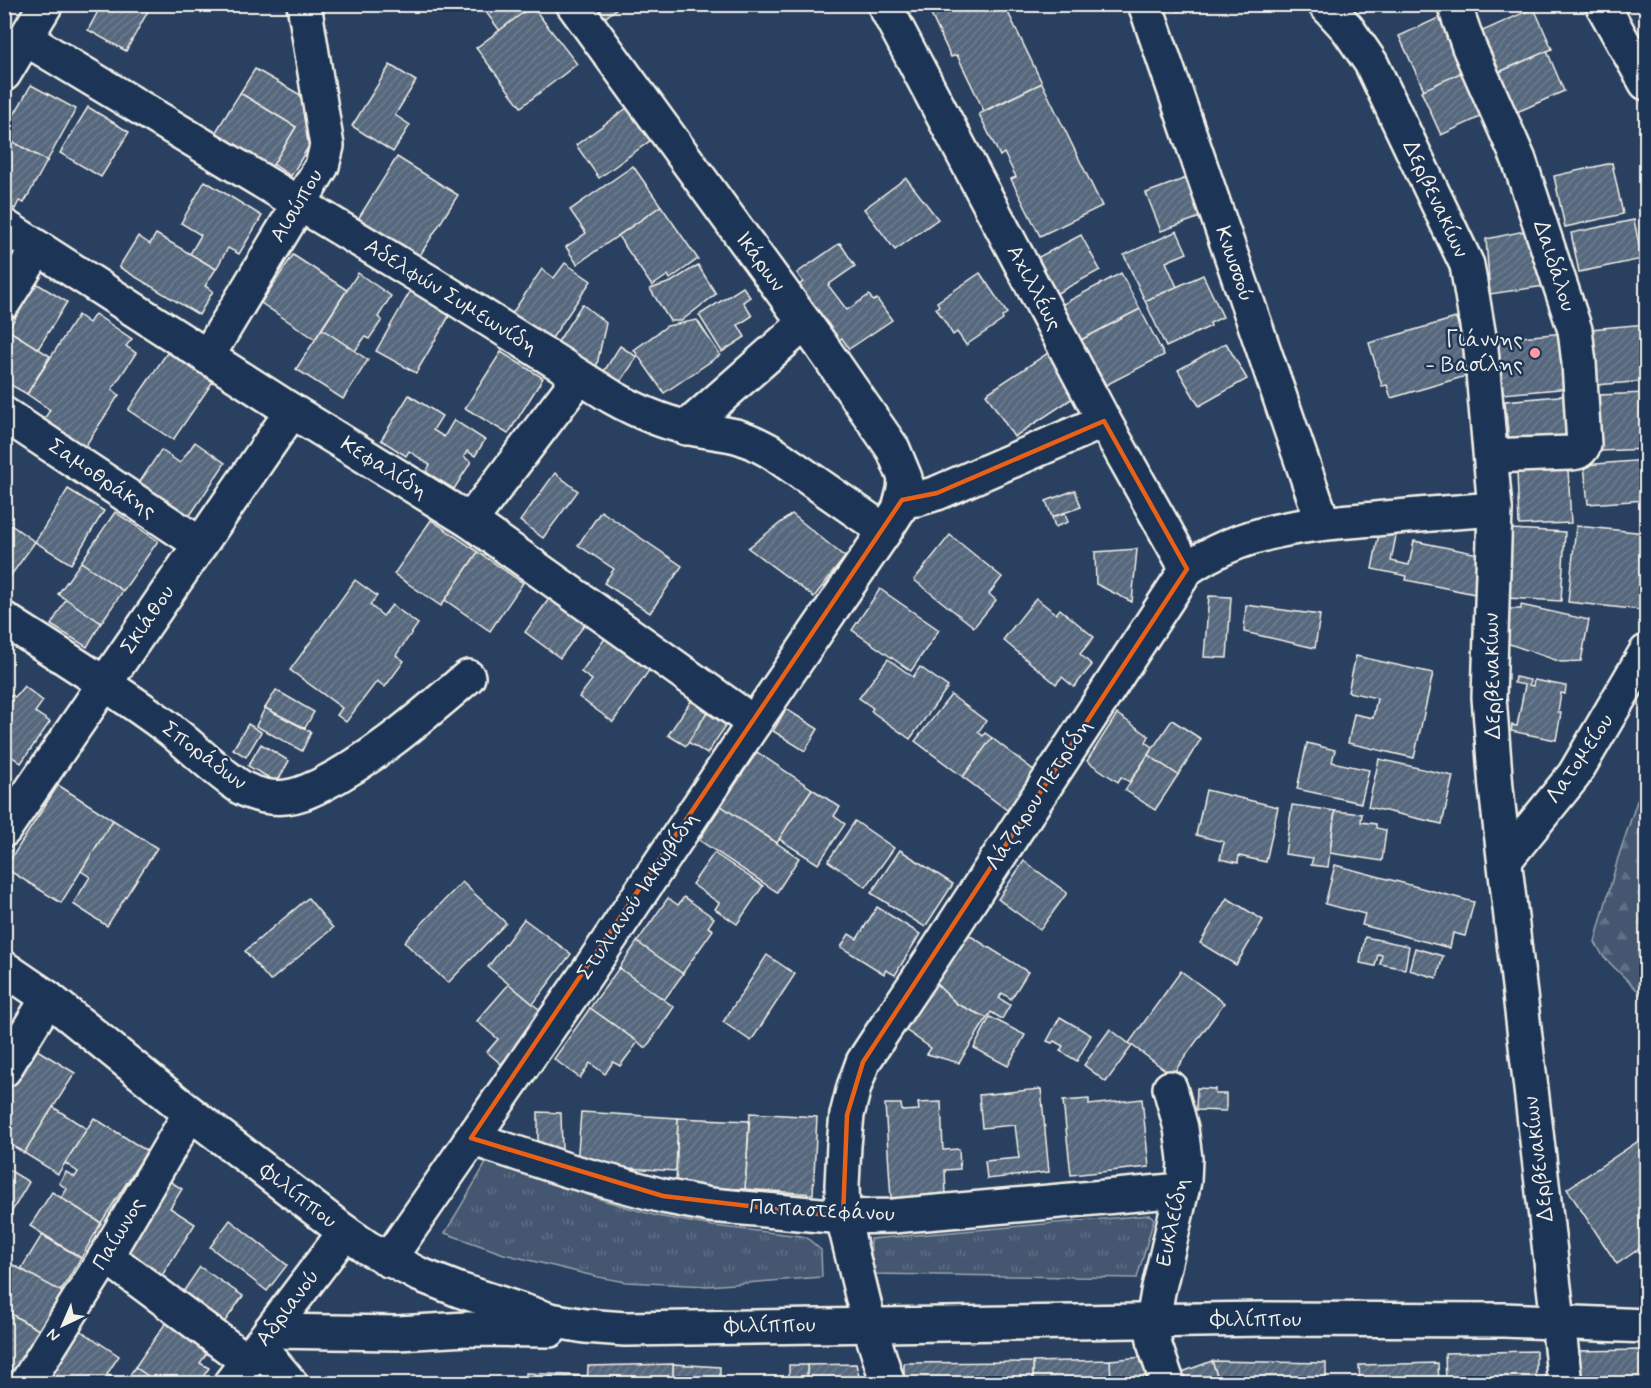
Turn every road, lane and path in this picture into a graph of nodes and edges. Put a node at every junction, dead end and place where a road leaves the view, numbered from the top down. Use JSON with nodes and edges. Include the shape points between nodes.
{"nodes":[{"id":1,"x":46,"y":4,"type":"edge"},
{"id":2,"x":304,"y":4,"type":"edge"},
{"id":3,"x":573,"y":4,"type":"edge"},
{"id":4,"x":884,"y":4,"type":"edge"},
{"id":5,"x":1145,"y":4,"type":"edge"},
{"id":6,"x":1325,"y":4,"type":"edge"},
{"id":7,"x":1454,"y":4,"type":"edge"},
{"id":8,"x":1602,"y":4,"type":"edge"},
{"id":9,"x":26,"y":39,"type":"junction"},
{"id":10,"x":4,"y":74,"type":"edge"},
{"id":11,"x":1647,"y":83,"type":"edge"},
{"id":12,"x":300,"y":203,"type":"junction"},
{"id":13,"x":4,"y":226,"type":"edge"},
{"id":14,"x":38,"y":248,"type":"junction"},
{"id":15,"x":4,"y":302,"type":"edge"},
{"id":16,"x":805,"y":323,"type":"junction"},
{"id":17,"x":207,"y":357,"type":"junction"},
{"id":18,"x":579,"y":378,"type":"junction"},
{"id":19,"x":292,"y":411,"type":"junction"},
{"id":20,"x":4,"y":414,"type":"edge"},
{"id":21,"x":1104,"y":421,"type":"junction"},
{"id":22,"x":686,"y":428,"type":"junction"},
{"id":23,"x":1491,"y":456,"type":"junction"},
{"id":24,"x":902,"y":500,"type":"junction"},
{"id":25,"x":1495,"y":509,"type":"junction"},
{"id":26,"x":470,"y":521,"type":"junction"},
{"id":27,"x":1323,"y":523,"type":"junction"},
{"id":28,"x":885,"y":531,"type":"junction"},
{"id":29,"x":200,"y":544,"type":"junction"},
{"id":30,"x":1187,"y":569,"type":"junction"},
{"id":31,"x":4,"y":619,"type":"edge"},
{"id":32,"x":1647,"y":652,"type":"edge"},
{"id":33,"x":468,"y":677,"type":"dead end"},
{"id":34,"x":105,"y":684,"type":"junction"},
{"id":35,"x":754,"y":723,"type":"junction"},
{"id":36,"x":4,"y":830,"type":"edge"},
{"id":37,"x":1505,"y":860,"type":"junction"},
{"id":38,"x":4,"y":968,"type":"edge"},
{"id":39,"x":48,"y":998,"type":"junction"},
{"id":40,"x":4,"y":1070,"type":"edge"},
{"id":41,"x":1170,"y":1088,"type":"dead end"},
{"id":42,"x":190,"y":1113,"type":"junction"},
{"id":43,"x":471,"y":1138,"type":"junction"},
{"id":44,"x":1182,"y":1190,"type":"junction"},
{"id":45,"x":843,"y":1217,"type":"junction"},
{"id":46,"x":345,"y":1232,"type":"junction"},
{"id":47,"x":106,"y":1256,"type":"junction"},
{"id":48,"x":388,"y":1260,"type":"junction"},
{"id":49,"x":1152,"y":1321,"type":"junction"},
{"id":50,"x":1557,"y":1321,"type":"junction"},
{"id":51,"x":870,"y":1324,"type":"junction"},
{"id":52,"x":1647,"y":1326,"type":"edge"},
{"id":53,"x":603,"y":1328,"type":"junction"},
{"id":54,"x":251,"y":1355,"type":"edge"},
{"id":55,"x":26,"y":1383,"type":"edge"},
{"id":56,"x":291,"y":1383,"type":"edge"},
{"id":57,"x":888,"y":1383,"type":"edge"},
{"id":58,"x":1168,"y":1383,"type":"edge"},
{"id":59,"x":1565,"y":1383,"type":"edge"}],
"edges":[{"from":1,"to":9,"type":"street"},
{"from":2,"to":12,"type":"street","name":"Αισώπου","via":[[327,146],[322,166]]},
{"from":3,"to":16,"type":"street","name":"Ικάρων"},
{"from":4,"to":21,"type":"street","name":"Αχιλλέως"},
{"from":5,"to":27,"type":"street","name":"Κνωσσού"},
{"from":6,"to":23,"type":"street","name":"Δερβενακίων","via":[[1371,63],[1467,265],[1481,349]]},
{"from":7,"to":23,"type":"street","name":"Δαιδάλου","via":[[1519,160],[1575,330],[1579,363],[1584,444],[1581,451]]},
{"from":8,"to":11,"type":"street"},
{"from":9,"to":10,"type":"street"},
{"from":9,"to":12,"type":"street","name":"Αδελφών Συμεωνίδη"},
{"from":12,"to":17,"type":"street","name":"Αισώπου"},
{"from":12,"to":18,"type":"street","name":"Αδελφών Συμεωνίδη"},
{"from":13,"to":14,"type":"street","name":"Κεφαλίδη"},
{"from":14,"to":15,"type":"street"},
{"from":14,"to":17,"type":"street","name":"Κεφαλίδη"},
{"from":16,"to":22,"type":"street"},
{"from":16,"to":24,"type":"street","name":"Ικάρων","via":[[893,449],[905,478]]},
{"from":17,"to":19,"type":"street","name":"Κεφαλίδη"},
{"from":18,"to":22,"type":"street","name":"Αδελφών Συμεωνίδη","via":[[635,410]]},
{"from":18,"to":26,"type":"street"},
{"from":19,"to":26,"type":"street","name":"Κεφαλίδη"},
{"from":19,"to":29,"type":"street","name":"Σκιάθου"},
{"from":20,"to":29,"type":"street","name":"Σαμοθράκης"},
{"from":21,"to":24,"type":"street","via":[[937,494]]},
{"from":21,"to":30,"type":"street","name":"Αχιλλέως"},
{"from":22,"to":28,"type":"street","name":"Αδελφών Συμεωνίδη","via":[[737,436],[770,451]]},
{"from":23,"to":25,"type":"street","name":"Δερβενακίων"},
{"from":24,"to":28,"type":"street","name":"Ικάρων"},
{"from":25,"to":27,"type":"street","name":"Λάζαρου Πετρίδη"},
{"from":25,"to":37,"type":"street","name":"Δερβενακίων","via":[[1489,697]]},
{"from":26,"to":35,"type":"street","name":"Κεφαλίδη"},
{"from":27,"to":30,"type":"street","name":"Λάζαρου Πετρίδη","via":[[1223,547]]},
{"from":28,"to":35,"type":"street","name":"Στυλιανού Ιακωβίδη"},
{"from":29,"to":34,"type":"street","name":"Σκιάθου"},
{"from":30,"to":45,"type":"street","name":"Λάζαρου Πετρίδη","via":[[863,1062],[847,1115]]},
{"from":31,"to":34,"type":"street","name":"Σποράδων"},
{"from":32,"to":37,"type":"street","name":"Λατομείου","via":[[1574,775]]},
{"from":33,"to":34,"type":"street","name":"Σποράδων","via":[[335,778],[300,794],[277,798],[243,788],[165,725]]},
{"from":34,"to":36,"type":"street","name":"Σκιάθου"},
{"from":35,"to":43,"type":"street","name":"Στυλιανού Ιακωβίδη"},
{"from":37,"to":50,"type":"street","name":"Δερβενακίων"},
{"from":38,"to":39,"type":"street","name":"Φιλίππου"},
{"from":39,"to":40,"type":"street"},
{"from":39,"to":42,"type":"street","name":"Φιλίππου"},
{"from":41,"to":44,"type":"street","name":"Ευκλείδη","via":[[1185,1159]]},
{"from":42,"to":46,"type":"street","name":"Φιλίππου"},
{"from":42,"to":47,"type":"street","name":"Παίωνος"},
{"from":43,"to":45,"type":"street","name":"Παπαστεφάνου","via":[[663,1196],[710,1205]]},
{"from":43,"to":48,"type":"street","name":"Στυλιανού Ιακωβίδη"},
{"from":44,"to":45,"type":"street","name":"Παπαστεφάνου"},
{"from":44,"to":49,"type":"street","name":"Ευκλείδη"},
{"from":45,"to":51,"type":"street","name":"Λάζαρου Πετρίδη"},
{"from":46,"to":48,"type":"street","name":"Φιλίππου"},
{"from":46,"to":54,"type":"street","name":"Αδριανού"},
{"from":47,"to":54,"type":"street"},
{"from":47,"to":55,"type":"street","name":"Παίωνος"},
{"from":48,"to":53,"type":"street","name":"Φιλίππου","via":[[459,1290],[550,1320]]},
{"from":49,"to":50,"type":"street","name":"Φιλίππου"},
{"from":49,"to":51,"type":"street","name":"Φιλίππου"},
{"from":49,"to":58,"type":"street","via":[[1155,1346]]},
{"from":50,"to":52,"type":"street","name":"Φιλίππου"},
{"from":50,"to":59,"type":"street","name":"Δερβενακίων"},
{"from":51,"to":53,"type":"street","name":"Φιλίππου"},
{"from":51,"to":57,"type":"street","name":"Λάζαρου Πετρίδη"},
{"from":53,"to":54,"type":"street","via":[[397,1333]]},
{"from":54,"to":56,"type":"street"}]}
